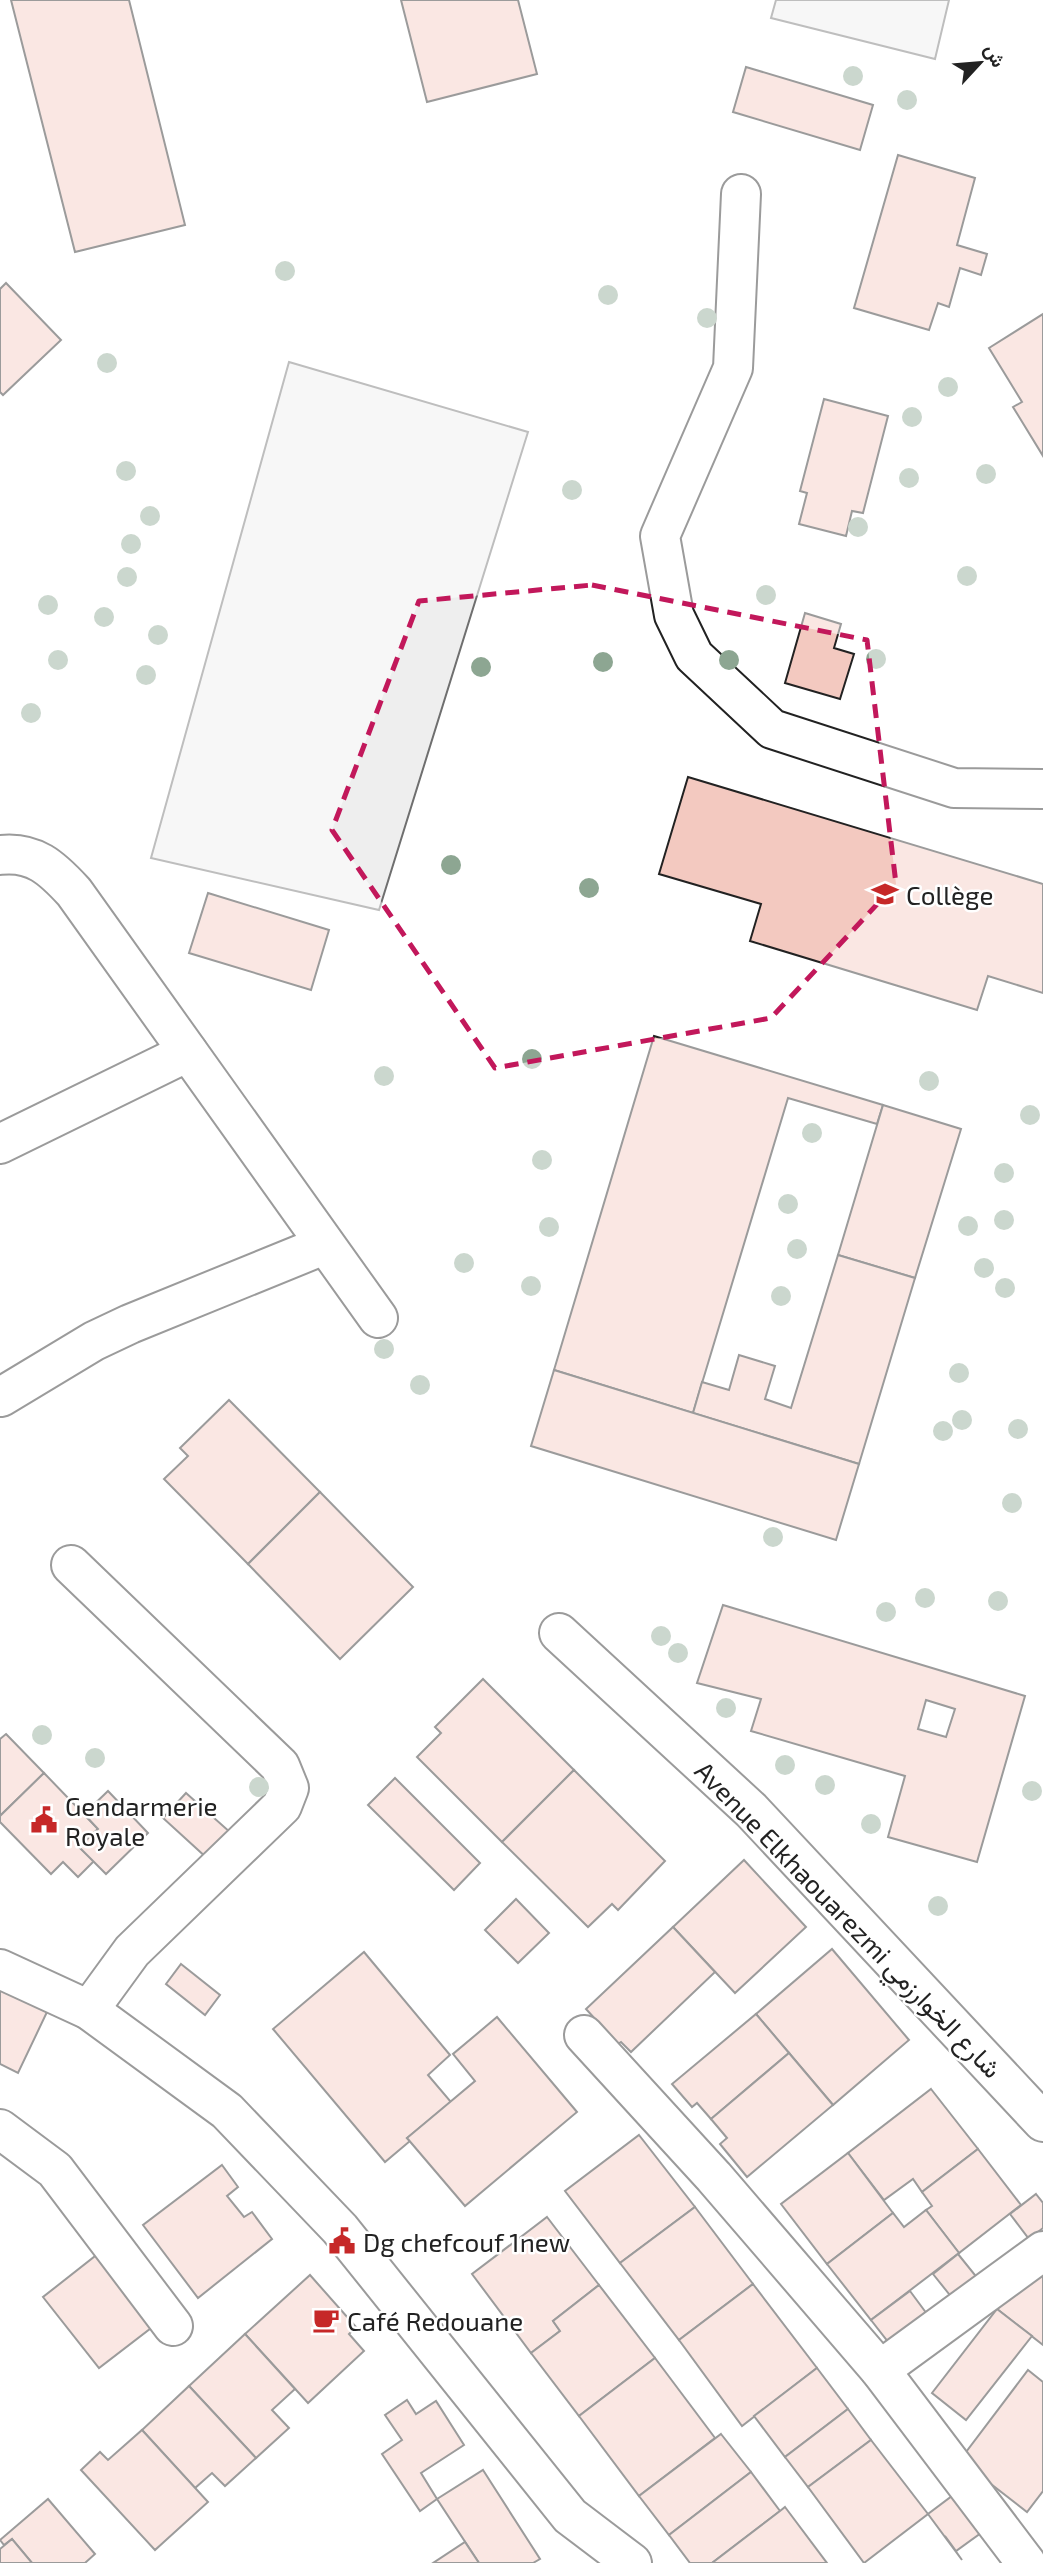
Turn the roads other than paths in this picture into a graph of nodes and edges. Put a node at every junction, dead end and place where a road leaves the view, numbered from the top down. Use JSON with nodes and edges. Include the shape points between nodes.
{"nodes":[{"id":1,"x":741,"y":194,"type":"dead end"},
{"id":2,"x":1043,"y":789,"type":"edge"},
{"id":3,"x":0,"y":855,"type":"edge"},
{"id":4,"x":188,"y":1052,"type":"junction"},
{"id":5,"x":0,"y":1144,"type":"edge"},
{"id":6,"x":324,"y":1245,"type":"junction"},
{"id":7,"x":378,"y":1318,"type":"dead end"},
{"id":8,"x":1,"y":1397,"type":"edge"},
{"id":9,"x":71,"y":1565,"type":"dead end"},
{"id":10,"x":559,"y":1633,"type":"dead end"},
{"id":11,"x":0,"y":1969,"type":"edge"},
{"id":12,"x":89,"y":2010,"type":"junction"},
{"id":13,"x":584,"y":2035,"type":"dead end"},
{"id":14,"x":1043,"y":2122,"type":"edge"},
{"id":15,"x":0,"y":2129,"type":"edge"},
{"id":16,"x":1043,"y":2251,"type":"edge"},
{"id":17,"x":173,"y":2326,"type":"dead end"},
{"id":18,"x":880,"y":2370,"type":"junction"},
{"id":19,"x":632,"y":2563,"type":"edge"},
{"id":20,"x":1026,"y":2563,"type":"edge"}],
"edges":[{"from":1,"to":2,"type":"street","via":[[733,368],[660,536],[674,615],[694,656],[772,729],[954,788]]},
{"from":3,"to":4,"type":"street","via":[[16,853],[48,863],[74,892]]},
{"from":4,"to":5,"type":"street"},
{"from":4,"to":6,"type":"street"},
{"from":6,"to":7,"type":"street"},
{"from":6,"to":8,"type":"street","via":[[130,1324]]},
{"from":9,"to":12,"type":"street","via":[[280,1766],[289,1788],[282,1807],[132,1951]]},
{"from":10,"to":14,"type":"street","name":"Avenue Elkhaouarezmi شارع الخوارزمي","via":[[751,1810]]},
{"from":11,"to":12,"type":"street"},
{"from":12,"to":19,"type":"street","via":[[227,2111],[341,2229],[570,2516]]},
{"from":13,"to":18,"type":"street"},
{"from":15,"to":17,"type":"street","via":[[55,2170]]},
{"from":16,"to":18,"type":"street"},
{"from":18,"to":20,"type":"street"}]}
